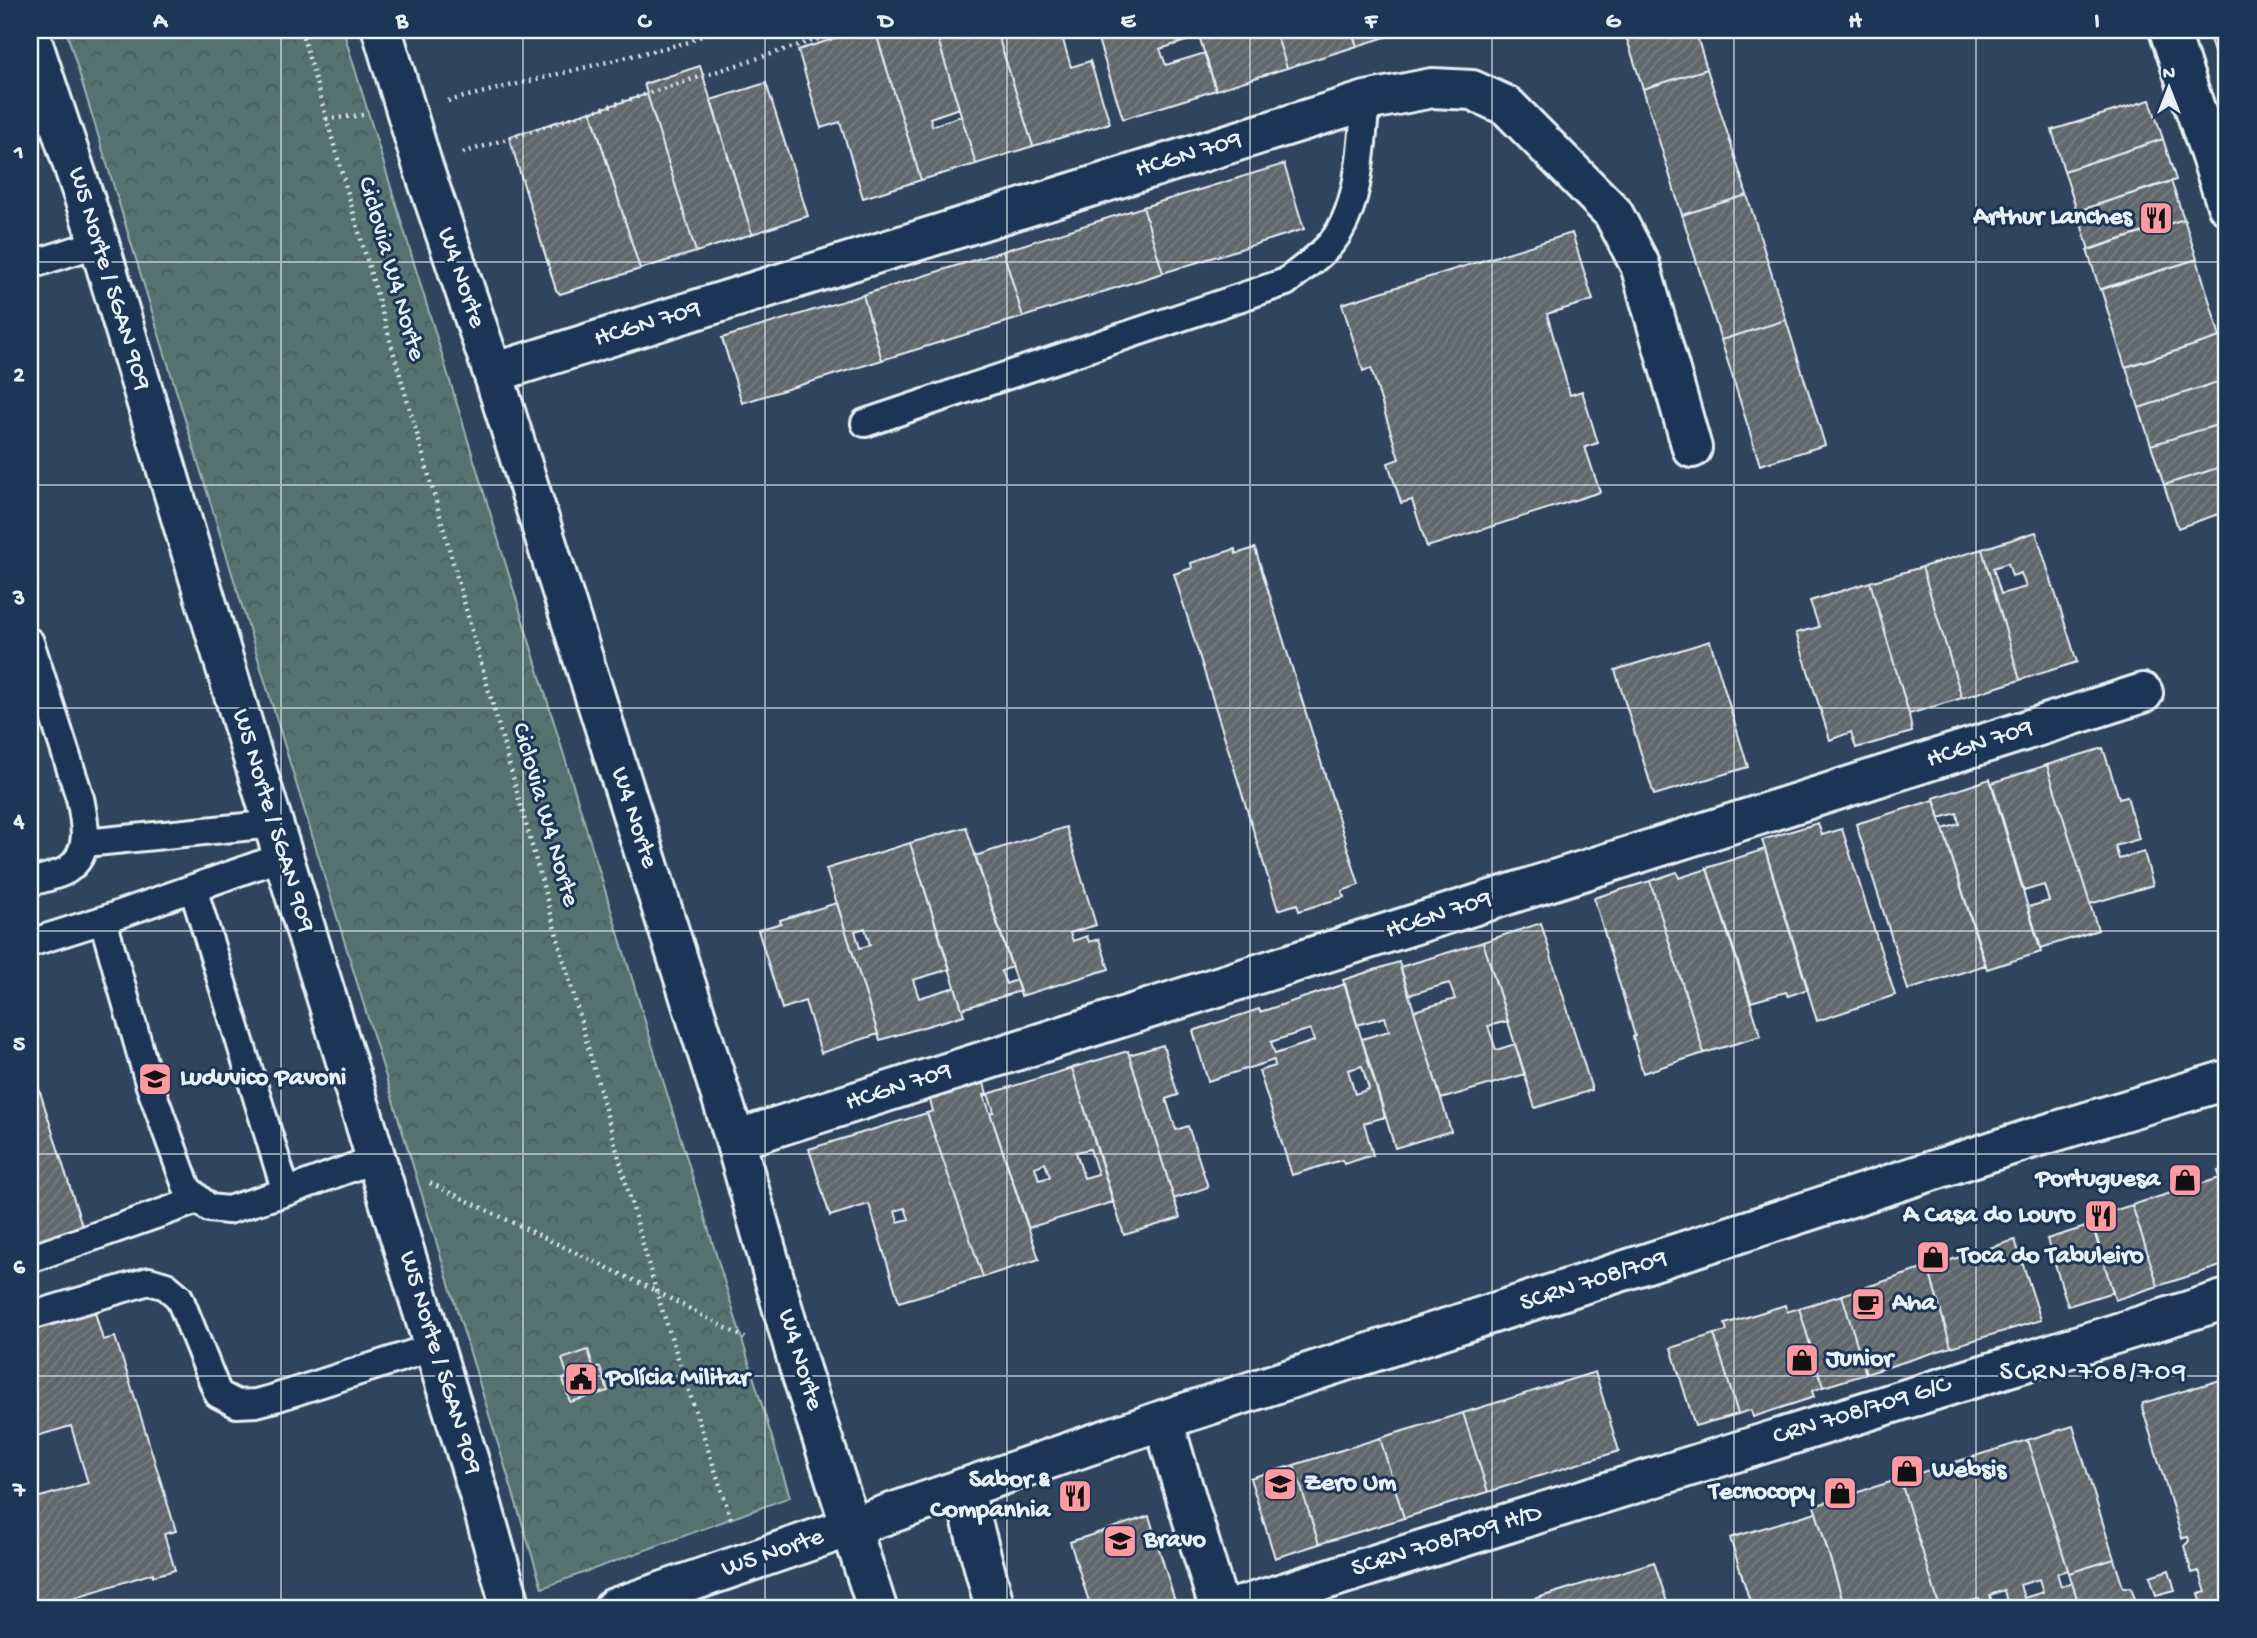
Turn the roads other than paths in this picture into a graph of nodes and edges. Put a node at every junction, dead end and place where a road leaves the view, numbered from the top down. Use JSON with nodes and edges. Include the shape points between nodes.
{"nodes":[{"id":1,"x":382,"y":30,"type":"edge"},
{"id":2,"x":2169,"y":30,"type":"edge"},
{"id":3,"x":30,"y":35,"type":"edge"},
{"id":4,"x":1366,"y":101,"type":"junction"},
{"id":5,"x":2227,"y":205,"type":"edge"},
{"id":6,"x":99,"y":243,"type":"junction"},
{"id":7,"x":30,"y":265,"type":"edge"},
{"id":8,"x":493,"y":373,"type":"junction"},
{"id":9,"x":865,"y":423,"type":"dead end"},
{"id":10,"x":1692,"y":448,"type":"dead end"},
{"id":11,"x":30,"y":642,"type":"edge"},
{"id":12,"x":2143,"y":694,"type":"dead end"},
{"id":13,"x":279,"y":840,"type":"junction"},
{"id":14,"x":85,"y":843,"type":"junction"},
{"id":15,"x":30,"y":882,"type":"edge"},
{"id":16,"x":192,"y":888,"type":"junction"},
{"id":17,"x":103,"y":919,"type":"junction"},
{"id":18,"x":30,"y":943,"type":"edge"},
{"id":19,"x":2227,"y":1080,"type":"edge"},
{"id":20,"x":735,"y":1139,"type":"junction"},
{"id":21,"x":375,"y":1159,"type":"junction"},
{"id":22,"x":286,"y":1192,"type":"junction"},
{"id":23,"x":198,"y":1200,"type":"junction"},
{"id":24,"x":30,"y":1259,"type":"edge"},
{"id":25,"x":2227,"y":1298,"type":"edge"},
{"id":26,"x":30,"y":1316,"type":"edge"},
{"id":27,"x":434,"y":1347,"type":"junction"},
{"id":28,"x":1163,"y":1420,"type":"junction"},
{"id":29,"x":1659,"y":1476,"type":"joint"},
{"id":30,"x":963,"y":1488,"type":"junction"},
{"id":31,"x":853,"y":1527,"type":"junction"},
{"id":32,"x":511,"y":1608,"type":"edge"},
{"id":33,"x":614,"y":1608,"type":"edge"},
{"id":34,"x":877,"y":1608,"type":"edge"},
{"id":35,"x":995,"y":1608,"type":"edge"},
{"id":36,"x":1219,"y":1608,"type":"edge"},
{"id":37,"x":1235,"y":1608,"type":"edge"}],
"edges":[{"from":1,"to":8,"type":"main road","name":"W4 Norte"},
{"from":2,"to":5,"type":"main road"},
{"from":3,"to":6,"type":"main road","name":"W5 Norte / SGAN 909"},
{"from":4,"to":8,"type":"main road","name":"HCGN 709"},
{"from":4,"to":9,"type":"lane","via":[[1357,180],[1345,220],[1331,243],[1286,282]]},
{"from":4,"to":10,"type":"main road","name":"HCGN 709","via":[[1432,88],[1472,90],[1507,106],[1613,213],[1640,265]]},
{"from":6,"to":7,"type":"lane"},
{"from":6,"to":13,"type":"main road","name":"W5 Norte / SGAN 909"},
{"from":8,"to":20,"type":"main road","name":"W4 Norte"},
{"from":11,"to":14,"type":"lane","via":[[80,799]]},
{"from":12,"to":20,"type":"main road","name":"HCGN 709"},
{"from":13,"to":14,"type":"lane"},
{"from":13,"to":16,"type":"lane"},
{"from":13,"to":21,"type":"main road","name":"W5 Norte / SGAN 909"},
{"from":14,"to":15,"type":"lane","via":[[66,870]]},
{"from":16,"to":17,"type":"lane"},
{"from":16,"to":22,"type":"lane"},
{"from":17,"to":18,"type":"lane"},
{"from":17,"to":23,"type":"lane","via":[[149,1083],[187,1188]]},
{"from":19,"to":28,"type":"main road","name":"SCRN 708/709","via":[[2030,1139]]},
{"from":20,"to":31,"type":"main road","name":"W4 Norte","via":[[799,1366]]},
{"from":21,"to":22,"type":"lane"},
{"from":21,"to":27,"type":"main road","name":"W5 Norte / SGAN 909"},
{"from":22,"to":23,"type":"lane","via":[[228,1210],[209,1208]]},
{"from":23,"to":24,"type":"lane"},
{"from":25,"to":29,"type":"main road","name":"CRN 708/709 G/C"},
{"from":26,"to":27,"type":"lane","via":[[149,1281],[166,1286],[178,1297],[218,1394],[237,1404],[275,1398]]},
{"from":27,"to":32,"type":"main road","name":"W5 Norte / SGAN 909"},
{"from":28,"to":30,"type":"main road","name":"SCRN 708/709"},
{"from":28,"to":36,"type":"main road"},
{"from":29,"to":37,"type":"main road","name":"SCRN 708/709 H/D"},
{"from":30,"to":31,"type":"main road","name":"SCRN 708/709"},
{"from":30,"to":35,"type":"main road"},
{"from":31,"to":33,"type":"main road","name":"W5 Norte"},
{"from":31,"to":34,"type":"main road","name":"W4 Norte"}]}
